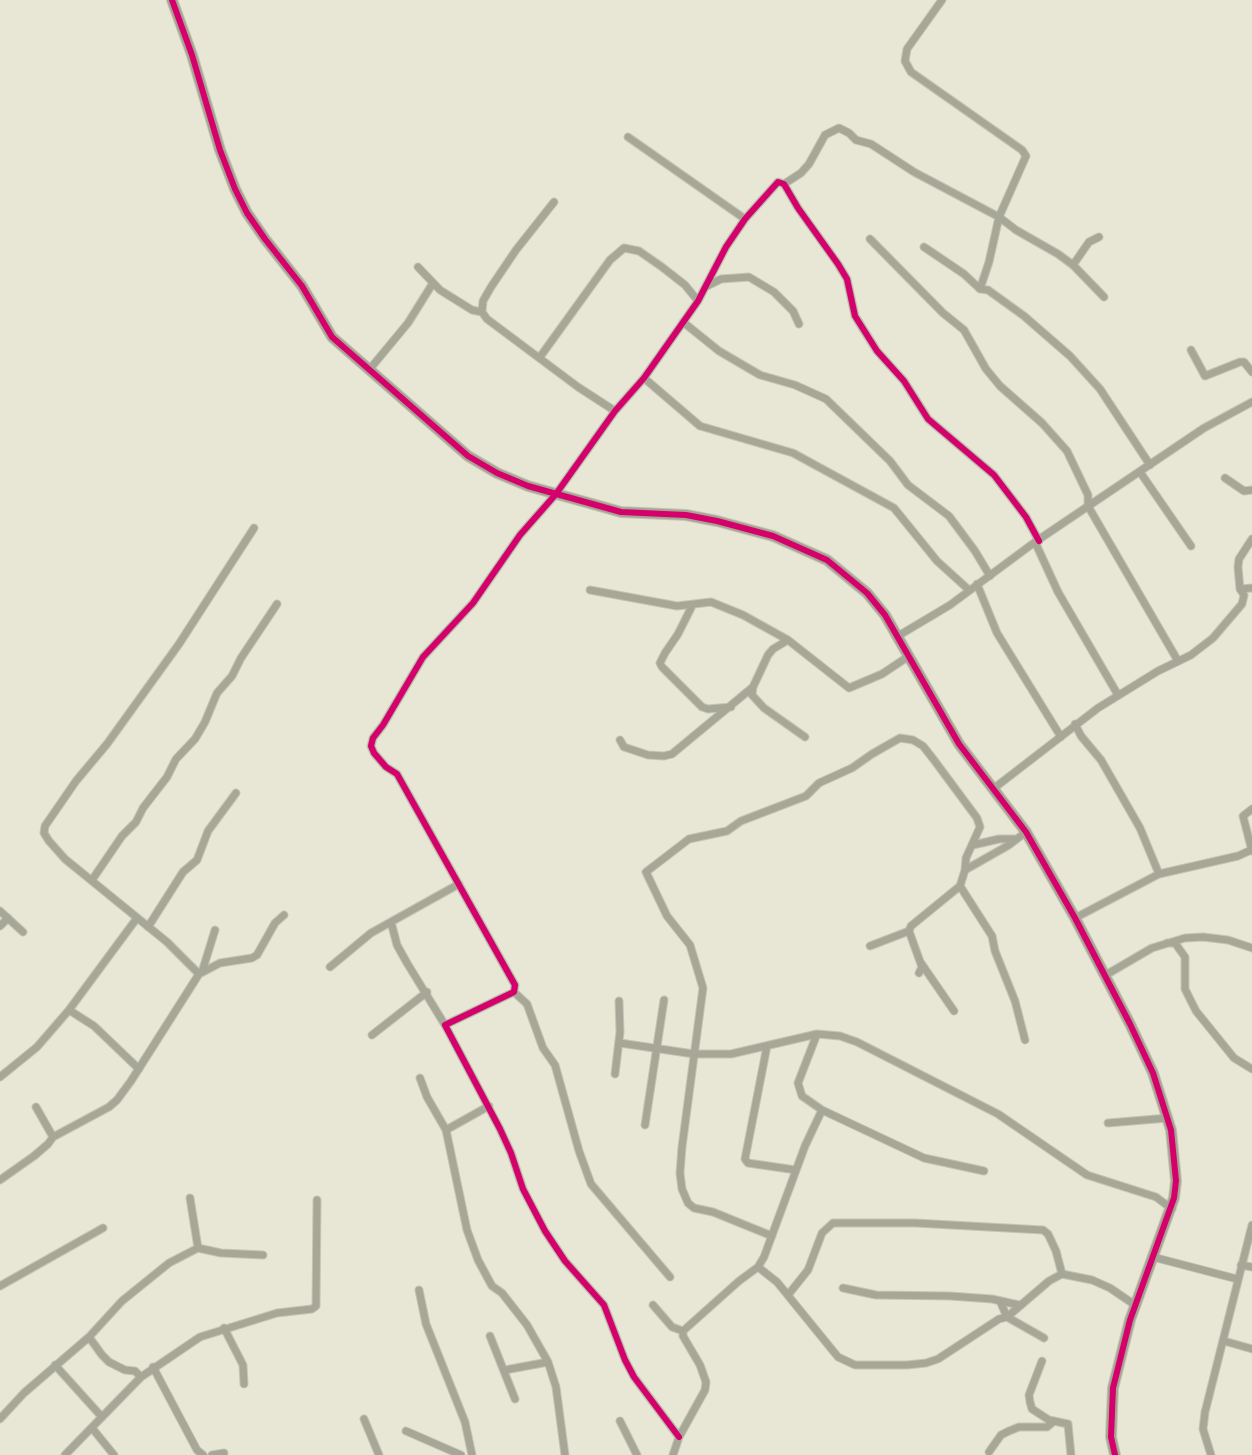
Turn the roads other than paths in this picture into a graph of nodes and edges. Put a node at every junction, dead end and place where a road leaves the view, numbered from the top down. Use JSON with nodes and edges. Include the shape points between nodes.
{"nodes":[{"id":1,"x":172,"y":0,"type":"edge"},
{"id":2,"x":942,"y":0,"type":"edge"},
{"id":3,"x":628,"y":137,"type":"dead end"},
{"id":4,"x":784,"y":184,"type":"junction"},
{"id":5,"x":554,"y":202,"type":"dead end"},
{"id":6,"x":999,"y":217,"type":"junction"},
{"id":7,"x":745,"y":219,"type":"junction"},
{"id":8,"x":1099,"y":237,"type":"dead end"},
{"id":9,"x":870,"y":239,"type":"dead end"},
{"id":10,"x":924,"y":247,"type":"dead end"},
{"id":11,"x":1073,"y":265,"type":"junction"},
{"id":12,"x":418,"y":267,"type":"dead end"},
{"id":13,"x":433,"y":283,"type":"junction"},
{"id":14,"x":707,"y":286,"type":"junction"},
{"id":15,"x":980,"y":289,"type":"junction"},
{"id":16,"x":1104,"y":297,"type":"dead end"},
{"id":17,"x":698,"y":301,"type":"junction"},
{"id":18,"x":482,"y":312,"type":"junction"},
{"id":19,"x":683,"y":322,"type":"junction"},
{"id":20,"x":798,"y":324,"type":"dead end"},
{"id":21,"x":1191,"y":350,"type":"dead end"},
{"id":22,"x":540,"y":357,"type":"junction"},
{"id":23,"x":369,"y":370,"type":"junction"},
{"id":24,"x":1252,"y":372,"type":"edge"},
{"id":25,"x":644,"y":378,"type":"junction"},
{"id":26,"x":1252,"y":403,"type":"edge"},
{"id":27,"x":615,"y":411,"type":"junction"},
{"id":28,"x":1150,"y":465,"type":"junction"},
{"id":29,"x":1140,"y":472,"type":"junction"},
{"id":30,"x":1225,"y":478,"type":"dead end"},
{"id":31,"x":1252,"y":490,"type":"edge"},
{"id":32,"x":556,"y":494,"type":"junction"},
{"id":33,"x":1088,"y":506,"type":"junction"},
{"id":34,"x":254,"y":528,"type":"dead end"},
{"id":35,"x":1252,"y":539,"type":"edge"},
{"id":36,"x":1037,"y":542,"type":"junction"},
{"id":37,"x":1191,"y":546,"type":"dead end"},
{"id":38,"x":990,"y":576,"type":"junction"},
{"id":39,"x":977,"y":584,"type":"junction"},
{"id":40,"x":1252,"y":588,"type":"edge"},
{"id":41,"x":1240,"y":589,"type":"junction"},
{"id":42,"x":590,"y":590,"type":"dead end"},
{"id":43,"x":969,"y":590,"type":"junction"},
{"id":44,"x":277,"y":604,"type":"dead end"},
{"id":45,"x":692,"y":606,"type":"junction"},
{"id":46,"x":898,"y":636,"type":"junction"},
{"id":47,"x":788,"y":640,"type":"junction"},
{"id":48,"x":909,"y":656,"type":"junction"},
{"id":49,"x":1178,"y":661,"type":"junction"},
{"id":50,"x":753,"y":687,"type":"junction"},
{"id":51,"x":1118,"y":695,"type":"junction"},
{"id":52,"x":731,"y":707,"type":"junction"},
{"id":53,"x":1075,"y":724,"type":"junction"},
{"id":54,"x":805,"y":737,"type":"dead end"},
{"id":55,"x":1061,"y":737,"type":"junction"},
{"id":56,"x":620,"y":740,"type":"dead end"},
{"id":57,"x":992,"y":789,"type":"junction"},
{"id":58,"x":236,"y":793,"type":"dead end"},
{"id":59,"x":1252,"y":808,"type":"edge"},
{"id":60,"x":1026,"y":832,"type":"junction"},
{"id":61,"x":1015,"y":839,"type":"junction"},
{"id":62,"x":973,"y":845,"type":"junction"},
{"id":63,"x":1252,"y":851,"type":"edge"},
{"id":64,"x":965,"y":870,"type":"junction"},
{"id":65,"x":1159,"y":874,"type":"junction"},
{"id":66,"x":92,"y":880,"type":"junction"},
{"id":67,"x":459,"y":884,"type":"junction"},
{"id":68,"x":960,"y":886,"type":"junction"},
{"id":69,"x":0,"y":911,"type":"edge"},
{"id":70,"x":284,"y":915,"type":"dead end"},
{"id":71,"x":8,"y":918,"type":"junction"},
{"id":72,"x":137,"y":918,"type":"junction"},
{"id":73,"x":1075,"y":918,"type":"junction"},
{"id":74,"x":391,"y":922,"type":"junction"},
{"id":75,"x":0,"y":926,"type":"edge"},
{"id":76,"x":148,"y":927,"type":"junction"},
{"id":77,"x":215,"y":930,"type":"dead end"},
{"id":78,"x":909,"y":931,"type":"junction"},
{"id":79,"x":23,"y":932,"type":"dead end"},
{"id":80,"x":1167,"y":943,"type":"junction"},
{"id":81,"x":870,"y":946,"type":"dead end"},
{"id":82,"x":1252,"y":948,"type":"edge"},
{"id":83,"x":921,"y":963,"type":"junction"},
{"id":84,"x":330,"y":968,"type":"dead end"},
{"id":85,"x":200,"y":973,"type":"junction"},
{"id":86,"x":919,"y":974,"type":"dead end"},
{"id":87,"x":1104,"y":976,"type":"junction"},
{"id":88,"x":426,"y":992,"type":"junction"},
{"id":89,"x":514,"y":992,"type":"junction"},
{"id":90,"x":664,"y":1000,"type":"dead end"},
{"id":91,"x":620,"y":1001,"type":"dead end"},
{"id":92,"x":69,"y":1010,"type":"junction"},
{"id":93,"x":954,"y":1011,"type":"dead end"},
{"id":94,"x":445,"y":1025,"type":"junction"},
{"id":95,"x":816,"y":1034,"type":"junction"},
{"id":96,"x":372,"y":1035,"type":"dead end"},
{"id":97,"x":1026,"y":1040,"type":"dead end"},
{"id":98,"x":620,"y":1043,"type":"junction"},
{"id":99,"x":767,"y":1046,"type":"junction"},
{"id":100,"x":658,"y":1048,"type":"junction"},
{"id":101,"x":694,"y":1054,"type":"junction"},
{"id":102,"x":139,"y":1069,"type":"junction"},
{"id":103,"x":1252,"y":1069,"type":"edge"},
{"id":104,"x":615,"y":1074,"type":"dead end"},
{"id":105,"x":0,"y":1077,"type":"edge"},
{"id":106,"x":420,"y":1078,"type":"dead end"},
{"id":107,"x":489,"y":1106,"type":"junction"},
{"id":108,"x":36,"y":1107,"type":"dead end"},
{"id":109,"x":822,"y":1110,"type":"junction"},
{"id":110,"x":1168,"y":1118,"type":"junction"},
{"id":111,"x":1108,"y":1123,"type":"dead end"},
{"id":112,"x":645,"y":1125,"type":"dead end"},
{"id":113,"x":446,"y":1130,"type":"junction"},
{"id":114,"x":53,"y":1137,"type":"junction"},
{"id":115,"x":796,"y":1170,"type":"junction"},
{"id":116,"x":984,"y":1171,"type":"dead end"},
{"id":117,"x":0,"y":1180,"type":"edge"},
{"id":118,"x":190,"y":1198,"type":"dead end"},
{"id":119,"x":317,"y":1200,"type":"dead end"},
{"id":120,"x":1172,"y":1209,"type":"junction"},
{"id":121,"x":1252,"y":1226,"type":"edge"},
{"id":122,"x":103,"y":1228,"type":"dead end"},
{"id":123,"x":772,"y":1236,"type":"junction"},
{"id":124,"x":198,"y":1248,"type":"junction"},
{"id":125,"x":263,"y":1255,"type":"dead end"},
{"id":126,"x":1153,"y":1257,"type":"junction"},
{"id":127,"x":1241,"y":1265,"type":"junction"},
{"id":128,"x":758,"y":1267,"type":"junction"},
{"id":129,"x":1252,"y":1267,"type":"edge"},
{"id":130,"x":1062,"y":1274,"type":"junction"},
{"id":131,"x":670,"y":1277,"type":"dead end"},
{"id":132,"x":1237,"y":1278,"type":"junction"},
{"id":133,"x":0,"y":1286,"type":"edge"},
{"id":134,"x":843,"y":1288,"type":"dead end"},
{"id":135,"x":419,"y":1290,"type":"dead end"},
{"id":136,"x":788,"y":1295,"type":"junction"},
{"id":137,"x":1000,"y":1301,"type":"junction"},
{"id":138,"x":653,"y":1305,"type":"dead end"},
{"id":139,"x":1019,"y":1305,"type":"junction"},
{"id":140,"x":1135,"y":1305,"type":"junction"},
{"id":141,"x":1007,"y":1317,"type":"junction"},
{"id":142,"x":224,"y":1328,"type":"junction"},
{"id":143,"x":683,"y":1330,"type":"junction"},
{"id":144,"x":490,"y":1336,"type":"dead end"},
{"id":145,"x":89,"y":1337,"type":"junction"},
{"id":146,"x":1044,"y":1338,"type":"dead end"},
{"id":147,"x":1224,"y":1341,"type":"junction"},
{"id":148,"x":1252,"y":1349,"type":"edge"},
{"id":149,"x":1042,"y":1361,"type":"dead end"},
{"id":150,"x":548,"y":1362,"type":"junction"},
{"id":151,"x":55,"y":1365,"type":"junction"},
{"id":152,"x":154,"y":1367,"type":"junction"},
{"id":153,"x":505,"y":1370,"type":"junction"},
{"id":154,"x":141,"y":1376,"type":"junction"},
{"id":155,"x":244,"y":1384,"type":"dead end"},
{"id":156,"x":515,"y":1399,"type":"dead end"},
{"id":157,"x":101,"y":1416,"type":"junction"},
{"id":158,"x":0,"y":1419,"type":"edge"},
{"id":159,"x":364,"y":1419,"type":"dead end"},
{"id":160,"x":620,"y":1421,"type":"dead end"},
{"id":161,"x":1054,"y":1421,"type":"junction"},
{"id":162,"x":92,"y":1428,"type":"junction"},
{"id":163,"x":406,"y":1431,"type":"dead end"},
{"id":164,"x":679,"y":1437,"type":"junction"},
{"id":165,"x":224,"y":1452,"type":"dead end"},
{"id":166,"x":989,"y":1452,"type":"dead end"},
{"id":167,"x":65,"y":1455,"type":"edge"},
{"id":168,"x":114,"y":1455,"type":"edge"},
{"id":169,"x":203,"y":1455,"type":"edge"},
{"id":170,"x":212,"y":1455,"type":"edge"},
{"id":171,"x":379,"y":1455,"type":"edge"},
{"id":172,"x":461,"y":1455,"type":"edge"},
{"id":173,"x":472,"y":1455,"type":"edge"},
{"id":174,"x":565,"y":1455,"type":"edge"},
{"id":175,"x":637,"y":1455,"type":"edge"},
{"id":176,"x":673,"y":1455,"type":"edge"},
{"id":177,"x":1071,"y":1455,"type":"edge"},
{"id":178,"x":1116,"y":1455,"type":"edge"},
{"id":179,"x":1211,"y":1455,"type":"edge"}],
"edges":[{"from":1,"to":23,"type":"street","via":[[220,150],[247,213],[302,286],[332,337]]},
{"from":2,"to":6,"type":"street","via":[[907,49],[905,61],[920,81],[1026,153]]},
{"from":3,"to":7,"type":"street"},
{"from":4,"to":6,"type":"street","via":[[810,164],[825,135],[839,128]]},
{"from":4,"to":7,"type":"street","via":[[774,184]]},
{"from":4,"to":36,"type":"street","via":[[847,279],[856,316],[877,351],[904,381],[928,419],[994,475],[1026,517]]},
{"from":5,"to":18,"type":"street","via":[[491,287],[483,300]]},
{"from":6,"to":11,"type":"street"},
{"from":6,"to":15,"type":"street"},
{"from":7,"to":14,"type":"street","via":[[719,258]]},
{"from":8,"to":11,"type":"street","via":[[1089,242]]},
{"from":9,"to":33,"type":"street","via":[[964,330],[1000,386],[1061,443],[1088,495]]},
{"from":10,"to":15,"type":"street"},
{"from":11,"to":16,"type":"street"},
{"from":12,"to":13,"type":"street"},
{"from":13,"to":18,"type":"street","via":[[452,300]]},
{"from":13,"to":23,"type":"street","via":[[408,323]]},
{"from":14,"to":17,"type":"street"},
{"from":14,"to":20,"type":"street","via":[[721,279],[749,277],[774,292],[793,311]]},
{"from":15,"to":28,"type":"street","via":[[988,290],[1024,316],[1070,356],[1100,389]]},
{"from":17,"to":19,"type":"street"},
{"from":17,"to":22,"type":"street","via":[[685,285],[640,251],[624,248],[610,260]]},
{"from":18,"to":22,"type":"street"},
{"from":19,"to":25,"type":"street"},
{"from":19,"to":38,"type":"street","via":[[760,376],[794,384],[826,399],[890,461],[908,485],[949,516],[976,551]]},
{"from":21,"to":24,"type":"street","via":[[1206,376],[1240,362],[1244,362]]},
{"from":22,"to":27,"type":"street"},
{"from":23,"to":32,"type":"street","via":[[483,466],[528,486]]},
{"from":25,"to":27,"type":"street"},
{"from":25,"to":43,"type":"street","via":[[700,426],[792,453],[894,508],[937,561]]},
{"from":26,"to":28,"type":"street","via":[[1204,428]]},
{"from":27,"to":32,"type":"street"},
{"from":28,"to":29,"type":"street"},
{"from":29,"to":33,"type":"street"},
{"from":29,"to":37,"type":"street"},
{"from":30,"to":31,"type":"street","via":[[1244,491]]},
{"from":32,"to":46,"type":"street","via":[[622,512],[686,515],[717,521],[801,546],[828,560],[856,582]]},
{"from":32,"to":67,"type":"street","via":[[520,535],[473,603],[423,657],[372,738],[374,753],[397,774]]},
{"from":33,"to":36,"type":"street"},
{"from":33,"to":49,"type":"street"},
{"from":34,"to":66,"type":"street","via":[[178,644],[45,826],[48,840],[65,859]]},
{"from":35,"to":41,"type":"street","via":[[1238,567]]},
{"from":36,"to":38,"type":"street"},
{"from":36,"to":51,"type":"street","via":[[1058,592]]},
{"from":38,"to":39,"type":"street"},
{"from":39,"to":43,"type":"street"},
{"from":39,"to":55,"type":"street","via":[[997,633]]},
{"from":40,"to":41,"type":"street"},
{"from":41,"to":49,"type":"street","via":[[1244,595],[1242,604],[1213,638],[1204,647]]},
{"from":42,"to":45,"type":"street"},
{"from":43,"to":46,"type":"street"},
{"from":44,"to":66,"type":"street","via":[[232,676],[217,693],[195,739],[176,759],[136,822],[122,836]]},
{"from":45,"to":47,"type":"street","via":[[711,602],[743,615]]},
{"from":45,"to":52,"type":"street","via":[[660,663],[702,707]]},
{"from":46,"to":48,"type":"street"},
{"from":47,"to":48,"type":"street","via":[[849,688],[882,674]]},
{"from":47,"to":50,"type":"street","via":[[773,649]]},
{"from":48,"to":57,"type":"street","via":[[959,744]]},
{"from":49,"to":51,"type":"street"},
{"from":50,"to":52,"type":"street"},
{"from":50,"to":54,"type":"street","via":[[755,701]]},
{"from":51,"to":53,"type":"street"},
{"from":52,"to":56,"type":"street","via":[[672,754],[648,755],[624,747]]},
{"from":53,"to":55,"type":"street"},
{"from":53,"to":65,"type":"street","via":[[1140,828]]},
{"from":55,"to":57,"type":"street"},
{"from":57,"to":60,"type":"street"},
{"from":58,"to":76,"type":"street","via":[[208,831],[197,860],[184,872]]},
{"from":59,"to":63,"type":"street","via":[[1243,816]]},
{"from":60,"to":61,"type":"street"},
{"from":60,"to":73,"type":"street"},
{"from":61,"to":62,"type":"street"},
{"from":61,"to":64,"type":"street"},
{"from":62,"to":64,"type":"street","via":[[966,858]]},
{"from":62,"to":101,"type":"street","via":[[980,832],[977,818],[923,746],[907,738],[900,738],[852,768],[819,783],[806,796],[741,821],[728,831],[689,839],[649,869],[646,876],[667,916],[690,945],[702,982]]},
{"from":63,"to":65,"type":"street"},
{"from":64,"to":68,"type":"street"},
{"from":65,"to":73,"type":"street"},
{"from":66,"to":72,"type":"street"},
{"from":67,"to":74,"type":"street"},
{"from":67,"to":89,"type":"street","via":[[511,974]]},
{"from":68,"to":78,"type":"street"},
{"from":68,"to":97,"type":"street","via":[[992,936]]},
{"from":69,"to":71,"type":"street"},
{"from":70,"to":85,"type":"street","via":[[258,954],[252,958],[220,963]]},
{"from":71,"to":75,"type":"street"},
{"from":71,"to":79,"type":"street"},
{"from":72,"to":76,"type":"street"},
{"from":72,"to":92,"type":"street"},
{"from":73,"to":87,"type":"street"},
{"from":74,"to":84,"type":"street","via":[[356,943]]},
{"from":74,"to":88,"type":"street","via":[[397,945]]},
{"from":76,"to":85,"type":"street"},
{"from":77,"to":85,"type":"street"},
{"from":78,"to":81,"type":"street"},
{"from":78,"to":83,"type":"street"},
{"from":80,"to":82,"type":"street","via":[[1203,937],[1228,940]]},
{"from":80,"to":87,"type":"street"},
{"from":80,"to":103,"type":"street","via":[[1175,943],[1186,957],[1184,980],[1189,1000],[1234,1058]]},
{"from":83,"to":86,"type":"street"},
{"from":83,"to":93,"type":"street"},
{"from":85,"to":102,"type":"street"},
{"from":87,"to":110,"type":"street","via":[[1153,1073]]},
{"from":88,"to":94,"type":"street"},
{"from":88,"to":96,"type":"street"},
{"from":89,"to":94,"type":"street"},
{"from":89,"to":131,"type":"street","via":[[527,1004],[543,1048],[555,1065],[591,1184]]},
{"from":90,"to":100,"type":"street"},
{"from":91,"to":98,"type":"street"},
{"from":92,"to":102,"type":"street","via":[[94,1026]]},
{"from":92,"to":105,"type":"street","via":[[37,1047]]},
{"from":94,"to":107,"type":"street"},
{"from":95,"to":99,"type":"street"},
{"from":95,"to":109,"type":"street","via":[[798,1083],[802,1096]]},
{"from":95,"to":120,"type":"street","via":[[840,1036],[857,1042],[998,1114],[1088,1174],[1156,1197]]},
{"from":98,"to":100,"type":"street"},
{"from":98,"to":104,"type":"street"},
{"from":99,"to":101,"type":"street","via":[[738,1054]]},
{"from":99,"to":115,"type":"street","via":[[745,1159],[748,1163]]},
{"from":100,"to":101,"type":"street"},
{"from":100,"to":112,"type":"street"},
{"from":101,"to":123,"type":"street","via":[[680,1173],[685,1198],[694,1208],[721,1215]]},
{"from":102,"to":114,"type":"street","via":[[109,1107]]},
{"from":106,"to":113,"type":"street"},
{"from":107,"to":113,"type":"street"},
{"from":107,"to":164,"type":"street","via":[[511,1153],[523,1190],[545,1231],[565,1261],[604,1306],[634,1377]]},
{"from":108,"to":114,"type":"street"},
{"from":109,"to":115,"type":"street"},
{"from":109,"to":116,"type":"street","via":[[924,1158]]},
{"from":110,"to":111,"type":"street"},
{"from":110,"to":120,"type":"street","via":[[1176,1181]]},
{"from":113,"to":150,"type":"street","via":[[467,1230],[478,1260],[492,1286],[502,1293],[527,1325]]},
{"from":114,"to":117,"type":"street","via":[[34,1156]]},
{"from":115,"to":123,"type":"street"},
{"from":118,"to":124,"type":"street"},
{"from":119,"to":142,"type":"street","via":[[316,1306]]},
{"from":120,"to":126,"type":"street"},
{"from":121,"to":127,"type":"street"},
{"from":122,"to":133,"type":"street"},
{"from":123,"to":128,"type":"street"},
{"from":124,"to":125,"type":"street","via":[[221,1253]]},
{"from":124,"to":145,"type":"street","via":[[152,1275],[122,1301]]},
{"from":126,"to":132,"type":"street"},
{"from":126,"to":140,"type":"street"},
{"from":127,"to":129,"type":"street"},
{"from":127,"to":132,"type":"street"},
{"from":128,"to":136,"type":"street"},
{"from":128,"to":143,"type":"street"},
{"from":130,"to":136,"type":"street","via":[[1056,1251],[1043,1230],[834,1222],[822,1233],[808,1270]]},
{"from":130,"to":139,"type":"street"},
{"from":130,"to":140,"type":"street","via":[[1092,1280]]},
{"from":132,"to":147,"type":"street"},
{"from":134,"to":137,"type":"street","via":[[876,1295],[950,1296]]},
{"from":135,"to":173,"type":"street","via":[[426,1324],[465,1422]]},
{"from":136,"to":141,"type":"street","via":[[838,1357],[854,1365],[926,1364]]},
{"from":137,"to":139,"type":"street"},
{"from":137,"to":141,"type":"street"},
{"from":138,"to":143,"type":"street","via":[[672,1327]]},
{"from":139,"to":141,"type":"street"},
{"from":140,"to":178,"type":"street","via":[[1113,1388],[1111,1438]]},
{"from":141,"to":146,"type":"street"},
{"from":142,"to":152,"type":"street","via":[[200,1337]]},
{"from":142,"to":155,"type":"street","via":[[243,1365]]},
{"from":143,"to":164,"type":"street","via":[[706,1382],[705,1390]]},
{"from":144,"to":153,"type":"street"},
{"from":145,"to":151,"type":"street"},
{"from":145,"to":154,"type":"street","via":[[109,1362]]},
{"from":147,"to":148,"type":"street"},
{"from":147,"to":179,"type":"street","via":[[1204,1420],[1203,1429]]},
{"from":149,"to":161,"type":"street","via":[[1029,1395],[1030,1402],[1036,1412]]},
{"from":150,"to":153,"type":"street"},
{"from":150,"to":174,"type":"street","via":[[556,1387]]},
{"from":151,"to":157,"type":"street"},
{"from":151,"to":158,"type":"street"},
{"from":152,"to":154,"type":"street"},
{"from":152,"to":169,"type":"street","via":[[196,1450]]},
{"from":153,"to":156,"type":"street"},
{"from":154,"to":157,"type":"street"},
{"from":157,"to":162,"type":"street"},
{"from":159,"to":171,"type":"street"},
{"from":160,"to":175,"type":"street"},
{"from":161,"to":166,"type":"street","via":[[1047,1427],[1019,1427],[1008,1431],[1001,1435]]},
{"from":161,"to":177,"type":"street","via":[[1068,1424]]},
{"from":162,"to":167,"type":"street"},
{"from":162,"to":168,"type":"street"},
{"from":163,"to":172,"type":"street"},
{"from":164,"to":176,"type":"street"},
{"from":165,"to":170,"type":"street"}]}
